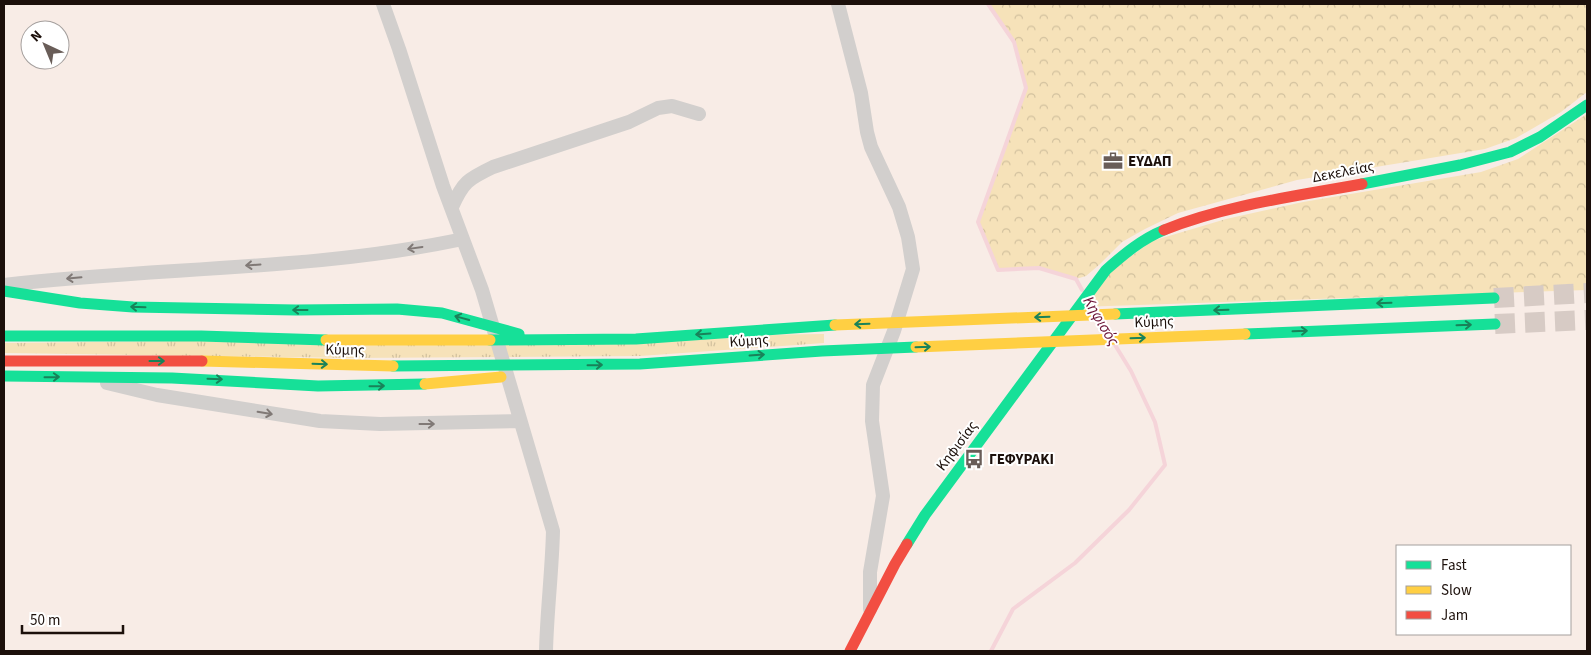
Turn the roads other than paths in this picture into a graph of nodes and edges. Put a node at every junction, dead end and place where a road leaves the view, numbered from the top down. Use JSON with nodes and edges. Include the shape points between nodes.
{"nodes":[{"id":1,"x":383,"y":4,"type":"edge"},
{"id":2,"x":838,"y":4,"type":"edge"},
{"id":3,"x":1587,"y":105,"type":"edge"},
{"id":4,"x":699,"y":114,"type":"dead end"},
{"id":5,"x":452,"y":207,"type":"junction"},
{"id":6,"x":463,"y":239,"type":"junction"},
{"id":7,"x":1106,"y":270,"type":"joint"},
{"id":8,"x":4,"y":285,"type":"edge"},
{"id":9,"x":4,"y":291,"type":"edge"},
{"id":10,"x":1494,"y":298,"type":"tunnel mouth"},
{"id":11,"x":1495,"y":324,"type":"tunnel mouth"},
{"id":12,"x":4,"y":336,"type":"edge"},
{"id":13,"x":543,"y":340,"type":"junction"},
{"id":14,"x":4,"y":361,"type":"edge"},
{"id":15,"x":546,"y":365,"type":"junction"},
{"id":16,"x":4,"y":376,"type":"edge"},
{"id":17,"x":80,"y":376,"type":"junction"},
{"id":18,"x":520,"y":421,"type":"junction"},
{"id":19,"x":870,"y":610,"type":"junction"},
{"id":20,"x":546,"y":651,"type":"edge"},
{"id":21,"x":850,"y":651,"type":"edge"}],
"edges":[{"from":1,"to":5,"type":"street"},
{"from":2,"to":19,"type":"street","via":[[867,132],[899,207],[913,269],[873,385],[872,421],[883,496],[870,572]]},
{"from":3,"to":7,"type":"main road","name":"Δεκελείας","via":[[1540,138],[1472,163],[1245,207],[1169,226],[1132,246]]},
{"from":4,"to":5,"type":"street","via":[[672,106],[658,108],[629,122],[492,168],[465,183]]},
{"from":5,"to":6,"type":"street"},
{"from":6,"to":8,"type":"street","one_way":true,"via":[[287,263]]},
{"from":6,"to":18,"type":"street","via":[[482,290]]},
{"from":7,"to":19,"type":"main road","name":"Κηφισίας","via":[[925,515]]},
{"from":13,"to":9,"type":"main road","one_way":true,"via":[[442,312],[132,307]]},
{"from":10,"to":13,"type":"main road","name":"Κύμης","one_way":true,"via":[[821,326],[636,339]]},
{"from":15,"to":11,"type":"main road","name":"Κύμης","one_way":true,"via":[[640,364],[822,351]]},
{"from":12,"to":13,"type":"main road","name":"Κύμης"},
{"from":14,"to":15,"type":"main road","name":"Κύμης","one_way":true},
{"from":17,"to":15,"type":"main road","one_way":true,"via":[[318,386],[415,385],[516,376]]},
{"from":16,"to":17,"type":"main road","one_way":true},
{"from":17,"to":18,"type":"street","one_way":true,"via":[[157,395],[320,421],[380,424]]},
{"from":18,"to":20,"type":"street","via":[[553,531]]},
{"from":19,"to":21,"type":"main road","name":"Κηφισίας"}]}
